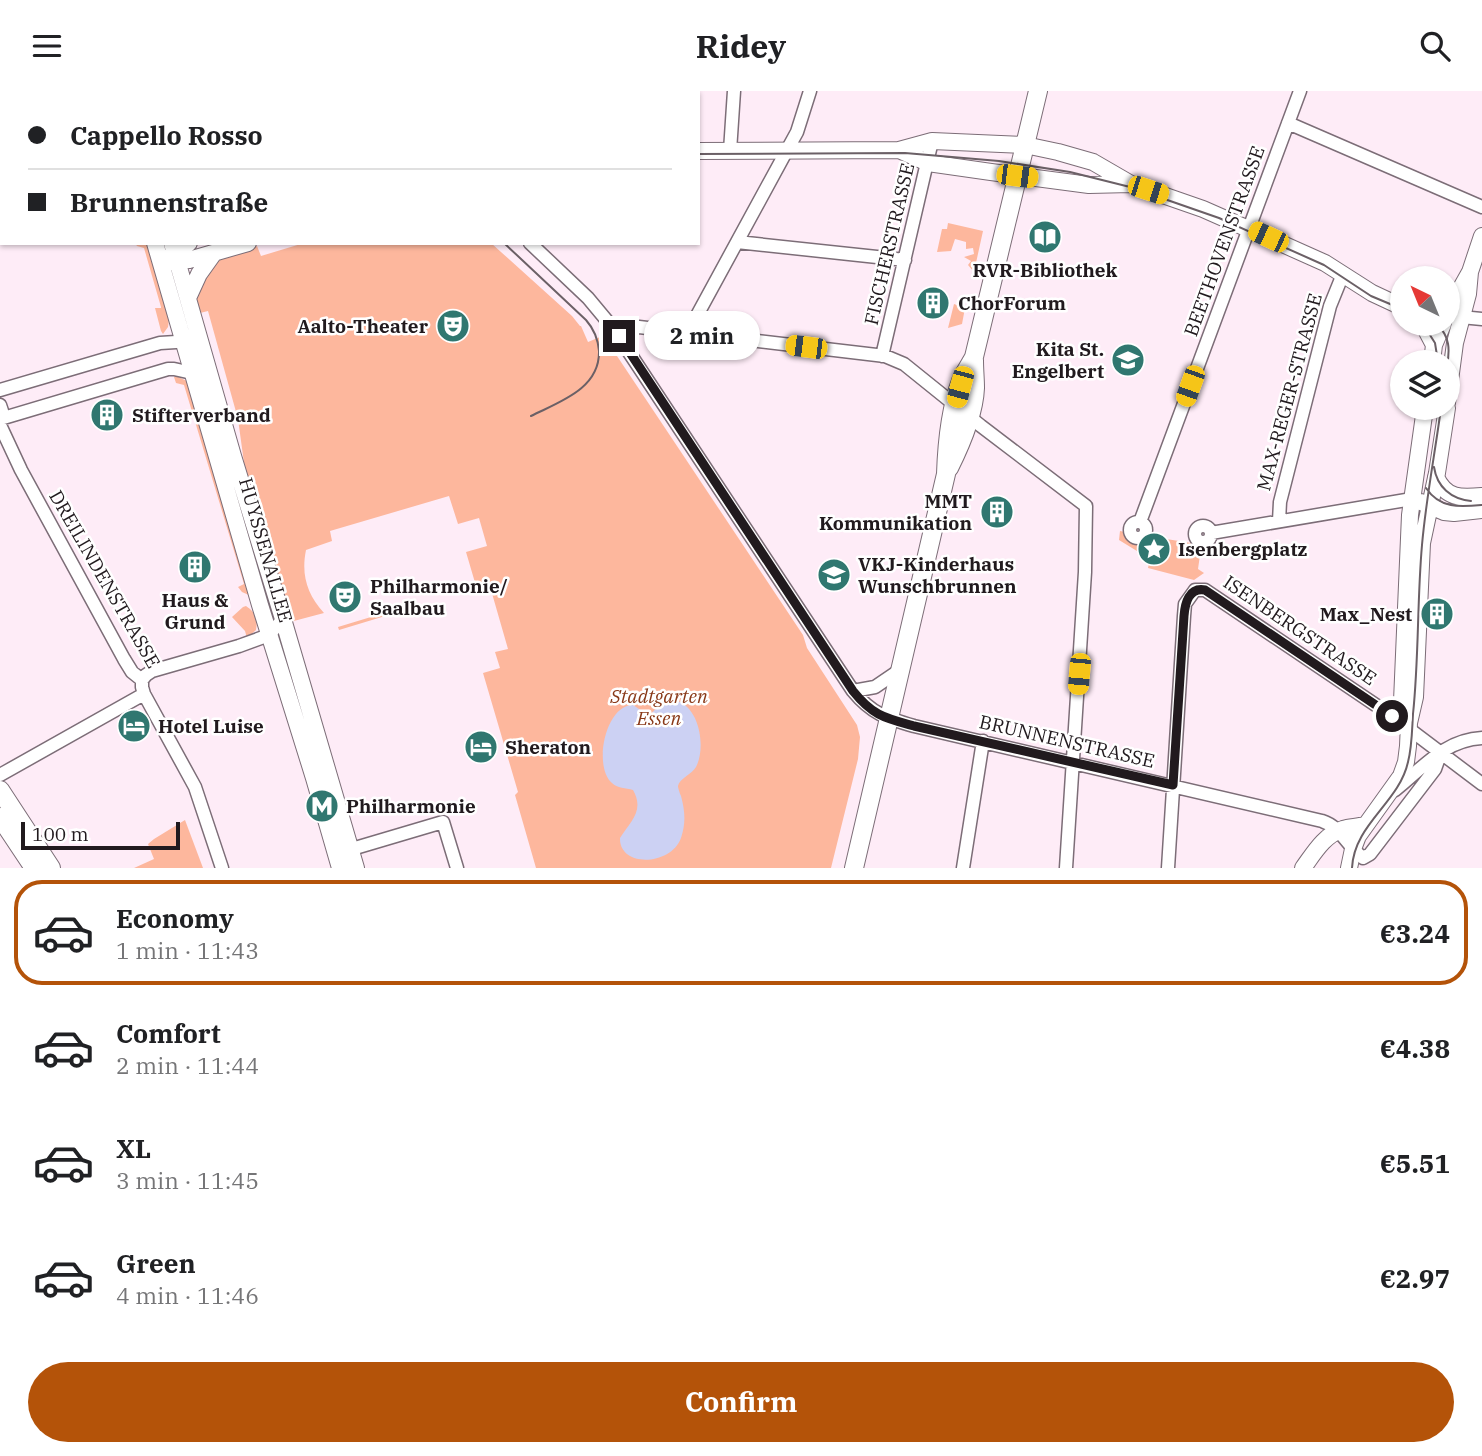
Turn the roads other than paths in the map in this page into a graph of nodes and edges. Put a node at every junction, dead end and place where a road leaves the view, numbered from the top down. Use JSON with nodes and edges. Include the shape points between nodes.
{"nodes":[{"id":1,"x":734,"y":91,"type":"edge"},
{"id":2,"x":810,"y":91,"type":"edge"},
{"id":3,"x":1038,"y":91,"type":"edge"},
{"id":4,"x":1300,"y":91,"type":"edge"},
{"id":5,"x":1288,"y":123,"type":"junction"},
{"id":6,"x":932,"y":141,"type":"junction"},
{"id":7,"x":1025,"y":145,"type":"junction"},
{"id":8,"x":788,"y":150,"type":"junction"},
{"id":9,"x":899,"y":150,"type":"junction"},
{"id":10,"x":700,"y":151,"type":"edge"},
{"id":11,"x":730,"y":151,"type":"junction"},
{"id":12,"x":928,"y":163,"type":"junction"},
{"id":13,"x":1017,"y":176,"type":"junction"},
{"id":14,"x":1131,"y":184,"type":"junction"},
{"id":15,"x":1482,"y":207,"type":"edge"},
{"id":16,"x":1250,"y":229,"type":"junction"},
{"id":17,"x":1482,"y":236,"type":"edge"},
{"id":18,"x":737,"y":242,"type":"junction"},
{"id":19,"x":156,"y":245,"type":"edge"},
{"id":20,"x":240,"y":245,"type":"edge"},
{"id":21,"x":532,"y":245,"type":"edge"},
{"id":22,"x":174,"y":252,"type":"edge"},
{"id":23,"x":214,"y":253,"type":"junction"},
{"id":24,"x":905,"y":260,"type":"junction"},
{"id":25,"x":160,"y":263,"type":"junction"},
{"id":26,"x":1343,"y":274,"type":"junction"},
{"id":27,"x":1460,"y":292,"type":"edge"},
{"id":28,"x":188,"y":298,"type":"junction"},
{"id":29,"x":1390,"y":301,"type":"edge"},
{"id":30,"x":1460,"y":311,"type":"edge"},
{"id":31,"x":1482,"y":319,"type":"edge"},
{"id":32,"x":613,"y":328,"type":"junction"},
{"id":33,"x":688,"y":332,"type":"junction"},
{"id":34,"x":1429,"y":336,"type":"edge"},
{"id":35,"x":1438,"y":336,"type":"edge"},
{"id":36,"x":1451,"y":336,"type":"edge"},
{"id":37,"x":1454,"y":336,"type":"edge"},
{"id":38,"x":191,"y":341,"type":"junction"},
{"id":39,"x":1455,"y":343,"type":"junction"},
{"id":40,"x":1434,"y":345,"type":"junction"},
{"id":41,"x":1433,"y":350,"type":"edge"},
{"id":42,"x":1454,"y":350,"type":"edge"},
{"id":43,"x":882,"y":356,"type":"junction"},
{"id":44,"x":192,"y":373,"type":"junction"},
{"id":45,"x":0,"y":390,"type":"edge"},
{"id":46,"x":0,"y":405,"type":"edge"},
{"id":47,"x":962,"y":411,"type":"junction"},
{"id":48,"x":0,"y":417,"type":"edge"},
{"id":49,"x":1422,"y":420,"type":"edge"},
{"id":50,"x":1446,"y":420,"type":"edge"},
{"id":51,"x":0,"y":425,"type":"edge"},
{"id":52,"x":1439,"y":486,"type":"junction"},
{"id":53,"x":1482,"y":496,"type":"edge"},
{"id":54,"x":1412,"y":499,"type":"junction"},
{"id":55,"x":1429,"y":506,"type":"junction"},
{"id":56,"x":1482,"y":510,"type":"edge"},
{"id":57,"x":1454,"y":513,"type":"junction"},
{"id":58,"x":1279,"y":521,"type":"junction"},
{"id":59,"x":1140,"y":522,"type":"dead end"},
{"id":60,"x":1211,"y":533,"type":"dead end"},
{"id":61,"x":1422,"y":543,"type":"junction"},
{"id":62,"x":283,"y":619,"type":"junction"},
{"id":63,"x":269,"y":635,"type":"junction"},
{"id":64,"x":900,"y":670,"type":"junction"},
{"id":65,"x":142,"y":680,"type":"junction"},
{"id":66,"x":853,"y":691,"type":"junction"},
{"id":67,"x":144,"y":695,"type":"junction"},
{"id":68,"x":888,"y":719,"type":"junction"},
{"id":69,"x":1409,"y":726,"type":"junction"},
{"id":70,"x":1482,"y":738,"type":"edge"},
{"id":71,"x":983,"y":741,"type":"junction"},
{"id":72,"x":1441,"y":752,"type":"junction"},
{"id":73,"x":1072,"y":763,"type":"junction"},
{"id":74,"x":0,"y":775,"type":"edge"},
{"id":75,"x":1173,"y":785,"type":"junction"},
{"id":76,"x":1482,"y":785,"type":"edge"},
{"id":77,"x":0,"y":790,"type":"edge"},
{"id":78,"x":1389,"y":794,"type":"junction"},
{"id":79,"x":0,"y":817,"type":"edge"},
{"id":80,"x":1365,"y":825,"type":"junction"},
{"id":81,"x":1339,"y":831,"type":"junction"},
{"id":82,"x":1353,"y":849,"type":"junction"},
{"id":83,"x":342,"y":857,"type":"edge"},
{"id":84,"x":34,"y":868,"type":"edge"},
{"id":85,"x":51,"y":868,"type":"edge"},
{"id":86,"x":222,"y":868,"type":"edge"},
{"id":87,"x":356,"y":868,"type":"edge"},
{"id":88,"x":457,"y":868,"type":"edge"},
{"id":89,"x":854,"y":868,"type":"edge"},
{"id":90,"x":963,"y":868,"type":"edge"},
{"id":91,"x":1066,"y":868,"type":"edge"},
{"id":92,"x":1168,"y":868,"type":"edge"},
{"id":93,"x":1304,"y":868,"type":"edge"},
{"id":94,"x":1349,"y":868,"type":"edge"}],
"edges":[{"from":1,"to":11,"type":"street"},
{"from":2,"to":8,"type":"street"},
{"from":3,"to":7,"type":"main road"},
{"from":4,"to":5,"type":"street","name":"BEETHOVENSTRASSE"},
{"from":5,"to":15,"type":"street"},
{"from":5,"to":16,"type":"street","name":"BEETHOVENSTRASSE"},
{"from":6,"to":7,"type":"street"},
{"from":6,"to":9,"type":"street"},
{"from":6,"to":12,"type":"street","name":"FISCHERSTRASSE"},
{"from":7,"to":13,"type":"main road"},
{"from":7,"to":14,"type":"street","via":[[1093,162]]},
{"from":8,"to":9,"type":"street"},
{"from":8,"to":11,"type":"street"},
{"from":8,"to":18,"type":"street"},
{"from":9,"to":12,"type":"street"},
{"from":10,"to":11,"type":"street"},
{"from":12,"to":13,"type":"street"},
{"from":12,"to":24,"type":"street","name":"FISCHERSTRASSE"},
{"from":13,"to":14,"type":"street","via":[[1089,185]]},
{"from":13,"to":47,"type":"main road","via":[[974,357],[975,391]]},
{"from":14,"to":16,"type":"street"},
{"from":16,"to":26,"type":"street"},
{"from":16,"to":59,"type":"street","name":"BEETHOVENSTRASSE"},
{"from":17,"to":27,"type":"street"},
{"from":18,"to":24,"type":"street"},
{"from":18,"to":33,"type":"street"},
{"from":19,"to":25,"type":"street","name":"HUYSSENALLEE"},
{"from":20,"to":23,"type":"street"},
{"from":21,"to":32,"type":"street","name":"BRUNNENSTRASSE"},
{"from":22,"to":23,"type":"street","via":[[189,260]]},
{"from":22,"to":25,"type":"street"},
{"from":22,"to":28,"type":"street","name":"HUYSSENALLEE"},
{"from":23,"to":28,"type":"street"},
{"from":24,"to":43,"type":"street","name":"FISCHERSTRASSE"},
{"from":25,"to":38,"type":"street","name":"HUYSSENALLEE"},
{"from":26,"to":29,"type":"street"},
{"from":26,"to":58,"type":"street","name":"MAX-REGER-STRASSE","via":[[1330,306]]},
{"from":28,"to":38,"type":"street","name":"HUYSSENALLEE"},
{"from":30,"to":31,"type":"street"},
{"from":32,"to":33,"type":"street"},
{"from":32,"to":66,"type":"street","name":"BRUNNENSTRASSE"},
{"from":33,"to":43,"type":"street"},
{"from":34,"to":40,"type":"street"},
{"from":35,"to":40,"type":"street"},
{"from":36,"to":39,"type":"street"},
{"from":37,"to":39,"type":"street"},
{"from":38,"to":44,"type":"street","name":"HUYSSENALLEE"},
{"from":38,"to":45,"type":"street","via":[[160,343]]},
{"from":38,"to":62,"type":"street","name":"HUYSSENALLEE","via":[[233,456]]},
{"from":39,"to":42,"type":"street"},
{"from":40,"to":41,"type":"street"},
{"from":43,"to":47,"type":"street","via":[[904,364]]},
{"from":44,"to":48,"type":"street","via":[[169,369]]},
{"from":44,"to":63,"type":"street","name":"HUYSSENALLEE"},
{"from":46,"to":48,"type":"street"},
{"from":47,"to":64,"type":"main road","via":[[963,440],[946,474]]},
{"from":47,"to":73,"type":"street","via":[[1086,506]]},
{"from":49,"to":54,"type":"street"},
{"from":50,"to":52,"type":"street"},
{"from":51,"to":65,"type":"street","name":"DREILINDENSTRASSE","via":[[124,659]]},
{"from":52,"to":53,"type":"street","via":[[1460,497]]},
{"from":52,"to":54,"type":"street"},
{"from":52,"to":55,"type":"street"},
{"from":54,"to":55,"type":"street"},
{"from":54,"to":58,"type":"street"},
{"from":54,"to":69,"type":"street","via":[[1402,701]]},
{"from":55,"to":57,"type":"street"},
{"from":55,"to":61,"type":"street"},
{"from":56,"to":57,"type":"street"},
{"from":57,"to":61,"type":"street","via":[[1443,518]]},
{"from":58,"to":60,"type":"street"},
{"from":61,"to":69,"type":"street","via":[[1415,697]]},
{"from":62,"to":63,"type":"street"},
{"from":62,"to":83,"type":"street","name":"HUYSSENALLEE"},
{"from":63,"to":65,"type":"street","via":[[152,671]]},
{"from":63,"to":83,"type":"street","name":"HUYSSENALLEE"},
{"from":64,"to":66,"type":"street","via":[[875,687]]},
{"from":64,"to":68,"type":"main road"},
{"from":65,"to":67,"type":"street","name":"DREILINDENSTRASSE"},
{"from":66,"to":68,"type":"street","name":"BRUNNENSTRASSE","via":[[869,709]]},
{"from":67,"to":74,"type":"street"},
{"from":67,"to":86,"type":"street","name":"DREILINDENSTRASSE","via":[[195,787]]},
{"from":68,"to":71,"type":"street","name":"BRUNNENSTRASSE"},
{"from":68,"to":89,"type":"main road"},
{"from":69,"to":72,"type":"street","name":"ISENBERGSTRASSE"},
{"from":69,"to":75,"type":"street","name":"ISENBERGSTRASSE","via":[[1205,590],[1195,590],[1185,604]]},
{"from":69,"to":78,"type":"street","via":[[1405,767]]},
{"from":70,"to":72,"type":"street","via":[[1467,739]]},
{"from":71,"to":73,"type":"street","name":"BRUNNENSTRASSE"},
{"from":71,"to":90,"type":"street"},
{"from":72,"to":76,"type":"street","name":"ISENBERGSTRASSE"},
{"from":72,"to":78,"type":"street"},
{"from":72,"to":82,"type":"street","via":[[1435,769],[1368,855],[1363,857]]},
{"from":73,"to":75,"type":"street","name":"BRUNNENSTRASSE"},
{"from":73,"to":91,"type":"street"},
{"from":75,"to":81,"type":"street","name":"BRUNNENSTRASSE","via":[[1322,821]]},
{"from":75,"to":92,"type":"street"},
{"from":77,"to":85,"type":"main road"},
{"from":78,"to":80,"type":"street"},
{"from":79,"to":84,"type":"main road"},
{"from":80,"to":81,"type":"street"},
{"from":80,"to":82,"type":"street"},
{"from":81,"to":82,"type":"street","name":"BRUNNENSTRASSE"},
{"from":81,"to":93,"type":"street","via":[[1323,842]]},
{"from":82,"to":94,"type":"street"},
{"from":83,"to":87,"type":"street","name":"HUYSSENALLEE"},
{"from":83,"to":88,"type":"street","via":[[443,822]]}]}
